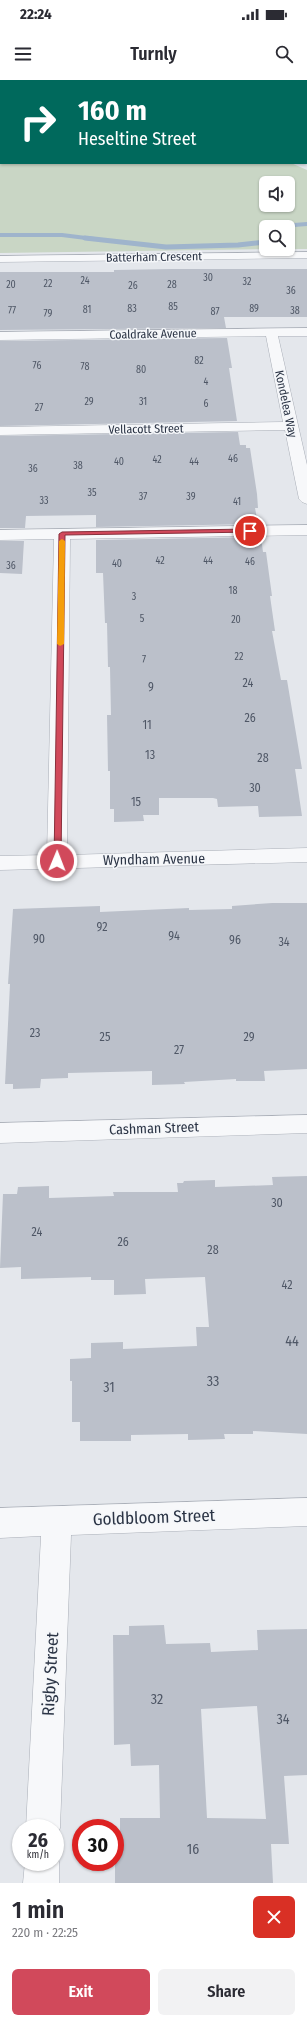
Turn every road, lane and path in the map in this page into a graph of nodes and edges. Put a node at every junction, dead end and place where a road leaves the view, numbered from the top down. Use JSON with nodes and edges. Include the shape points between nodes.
{"nodes":[{"id":1,"x":307,"y":255,"type":"edge"},
{"id":2,"x":0,"y":259,"type":"edge"},
{"id":3,"x":271,"y":332,"type":"junction"},
{"id":4,"x":307,"y":332,"type":"edge"},
{"id":5,"x":0,"y":336,"type":"edge"},
{"id":6,"x":291,"y":426,"type":"junction"},
{"id":7,"x":0,"y":431,"type":"edge"},
{"id":8,"x":307,"y":499,"type":"edge"},
{"id":9,"x":307,"y":530,"type":"edge"},
{"id":10,"x":62,"y":534,"type":"junction"},
{"id":11,"x":0,"y":535,"type":"edge"},
{"id":12,"x":307,"y":855,"type":"edge"},
{"id":13,"x":57,"y":861,"type":"junction"},
{"id":14,"x":0,"y":863,"type":"edge"},
{"id":15,"x":307,"y":1124,"type":"edge"},
{"id":16,"x":0,"y":1133,"type":"edge"},
{"id":17,"x":307,"y":1512,"type":"edge"},
{"id":18,"x":57,"y":1521,"type":"junction"},
{"id":19,"x":0,"y":1523,"type":"edge"},
{"id":20,"x":43,"y":1819,"type":"edge"},
{"id":21,"x":42,"y":1871,"type":"edge"},
{"id":22,"x":41,"y":1883,"type":"edge"}],
"edges":[{"from":1,"to":2,"type":"street","name":"Batterham Crescent"},
{"from":3,"to":4,"type":"street","name":"Coaldrake Avenue"},
{"from":3,"to":5,"type":"street","name":"Coaldrake Avenue"},
{"from":3,"to":6,"type":"street","name":"Kondelea Way"},
{"from":6,"to":7,"type":"street","name":"Vellacott Street"},
{"from":6,"to":8,"type":"street","name":"Kondelea Way"},
{"from":9,"to":10,"type":"street"},
{"from":10,"to":11,"type":"street"},
{"from":10,"to":13,"type":"street"},
{"from":12,"to":13,"type":"street","name":"Wyndham Avenue"},
{"from":13,"to":14,"type":"street","name":"Wyndham Avenue"},
{"from":15,"to":16,"type":"street","name":"Cashman Street"},
{"from":17,"to":18,"type":"street","name":"Goldbloom Street"},
{"from":18,"to":19,"type":"street","name":"Goldbloom Street"},
{"from":18,"to":20,"type":"street","name":"Rigby Street"},
{"from":21,"to":22,"type":"street"}]}
